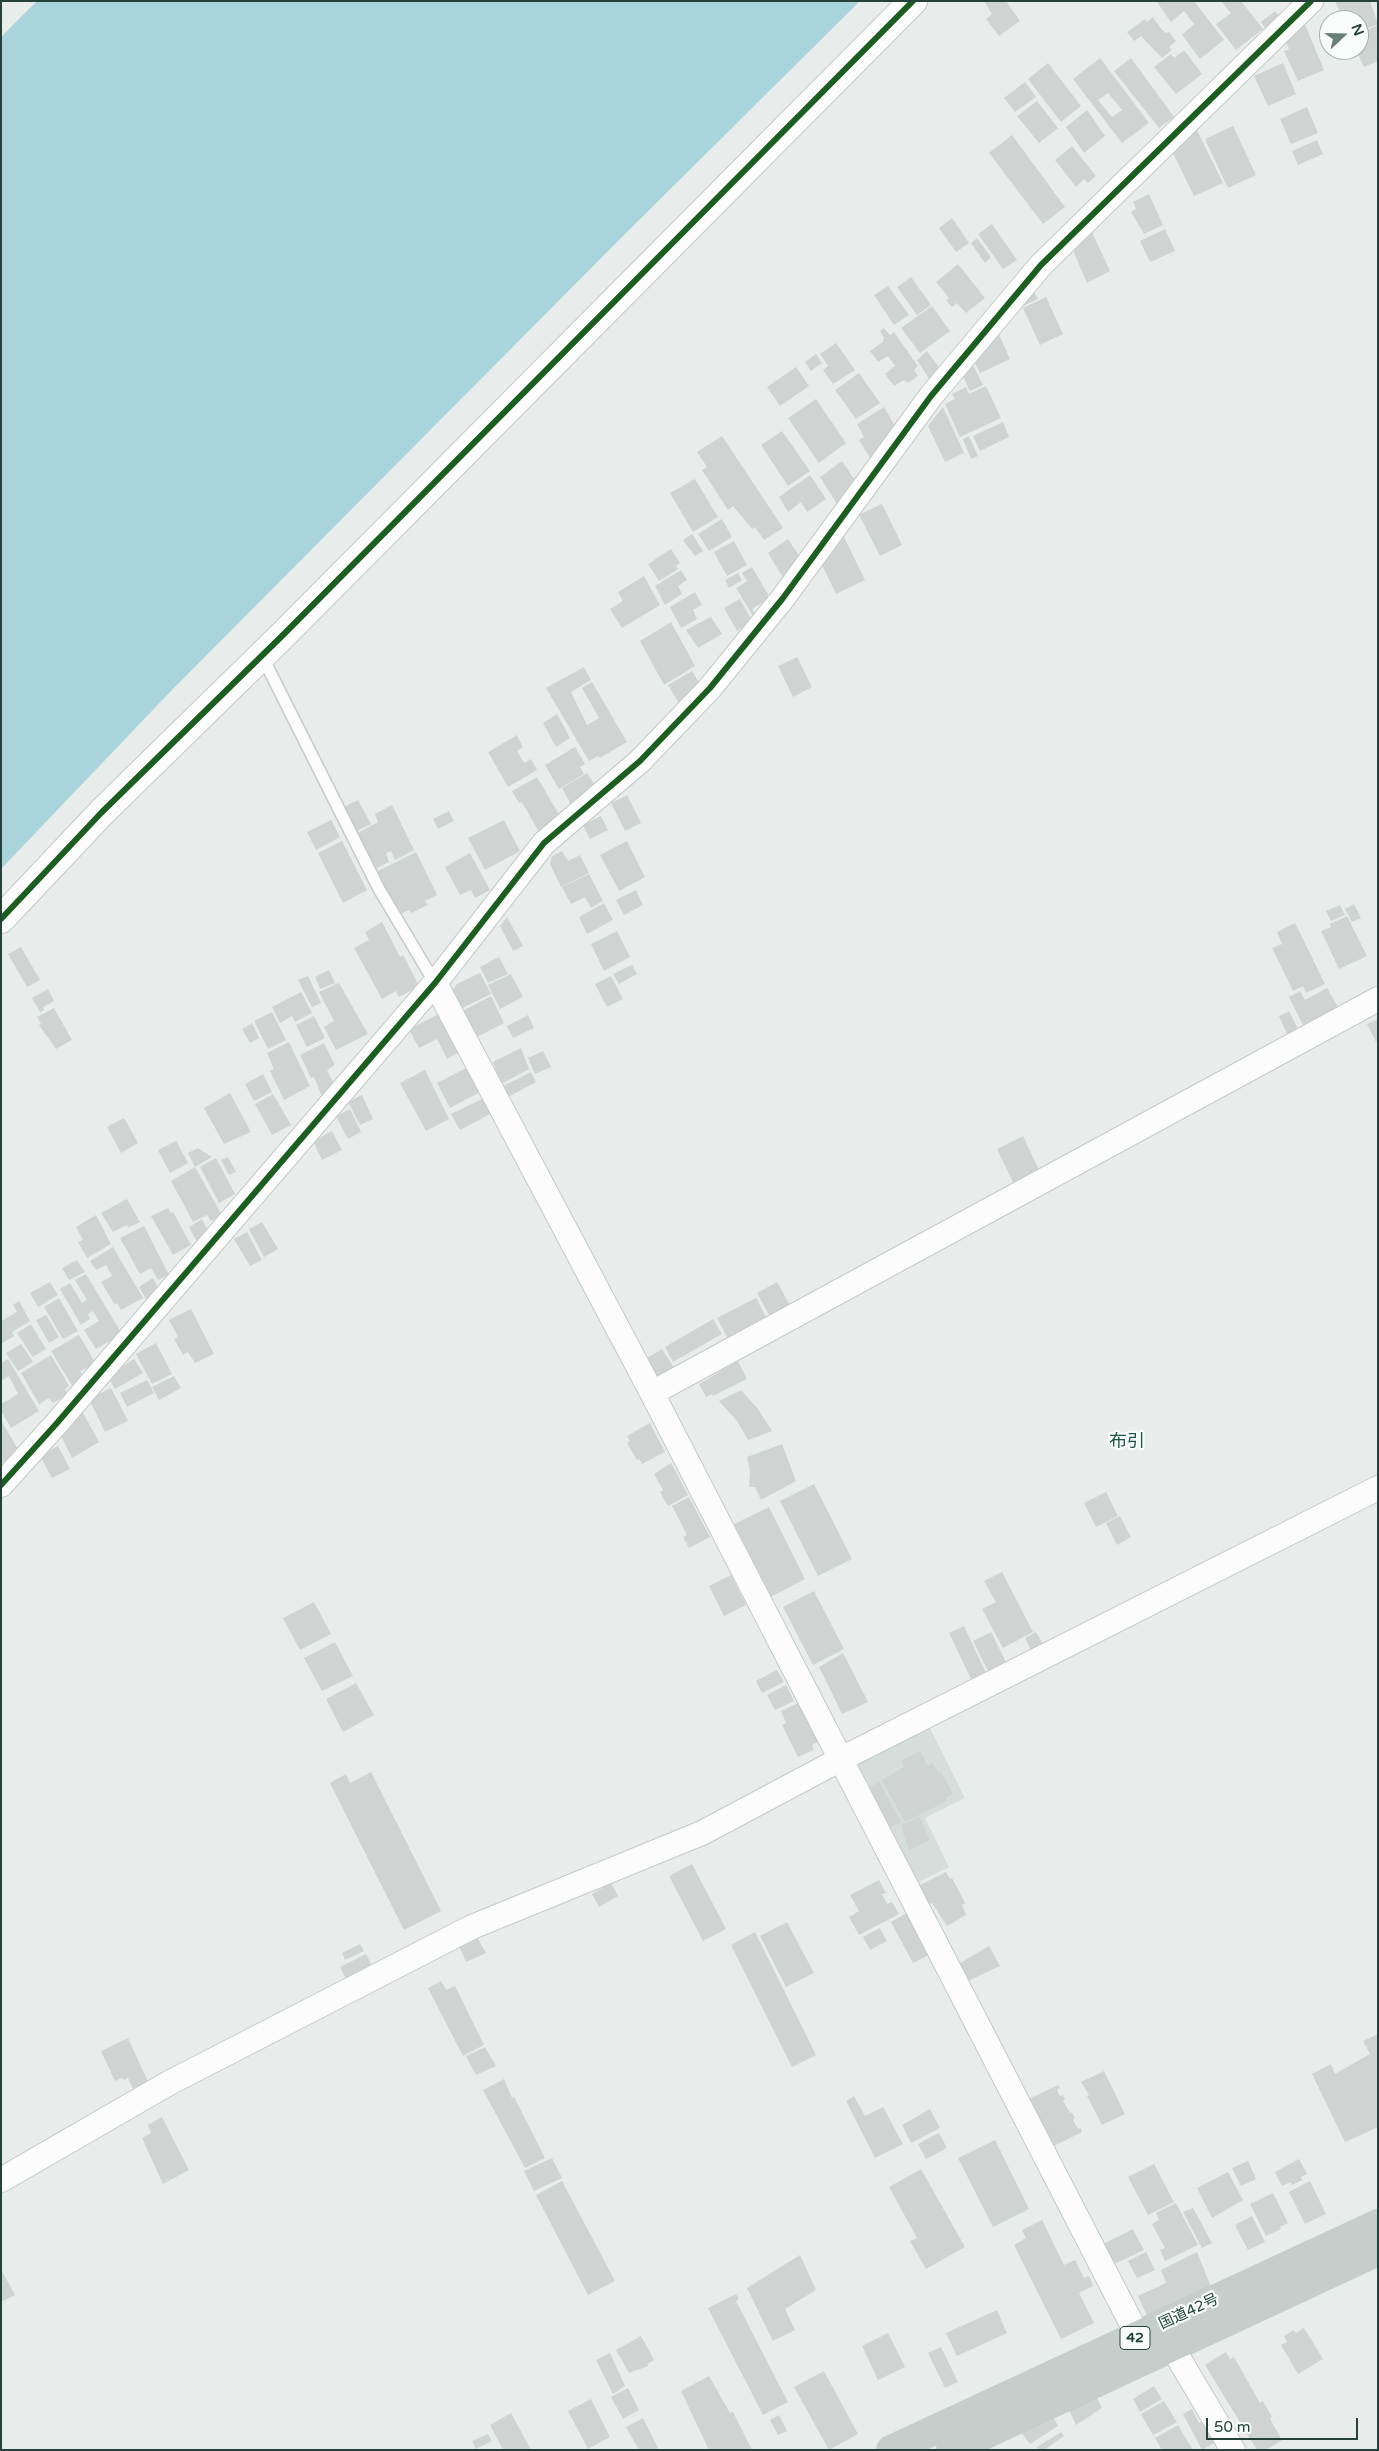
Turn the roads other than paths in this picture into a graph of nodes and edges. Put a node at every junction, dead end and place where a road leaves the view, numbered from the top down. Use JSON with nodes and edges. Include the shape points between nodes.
{"nodes":[{"id":1,"x":913,"y":1,"type":"edge"},
{"id":2,"x":1311,"y":1,"type":"edge"},
{"id":3,"x":262,"y":656,"type":"junction"},
{"id":4,"x":1,"y":919,"type":"edge"},
{"id":5,"x":435,"y":983,"type":"junction"},
{"id":6,"x":1378,"y":999,"type":"edge"},
{"id":7,"x":652,"y":1393,"type":"junction"},
{"id":8,"x":1,"y":1485,"type":"edge"},
{"id":9,"x":1378,"y":1488,"type":"edge"},
{"id":10,"x":841,"y":1759,"type":"junction"},
{"id":11,"x":1,"y":2180,"type":"edge"},
{"id":12,"x":1378,"y":2224,"type":"edge"},
{"id":13,"x":1378,"y":2251,"type":"edge"},
{"id":14,"x":1138,"y":2336,"type":"junction"},
{"id":15,"x":1172,"y":2346,"type":"junction"},
{"id":16,"x":891,"y":2450,"type":"edge"},
{"id":17,"x":951,"y":2450,"type":"edge"},
{"id":18,"x":1233,"y":2450,"type":"edge"}],
"edges":[{"from":1,"to":3,"type":"street"},
{"from":2,"to":5,"type":"street","via":[[1041,265],[931,396],[783,598],[710,688],[640,761],[544,843]]},
{"from":3,"to":4,"type":"street","via":[[102,812]]},
{"from":3,"to":5,"type":"lane","via":[[379,889]]},
{"from":5,"to":7,"type":"street"},
{"from":5,"to":8,"type":"street"},
{"from":6,"to":7,"type":"street"},
{"from":7,"to":10,"type":"street"},
{"from":9,"to":10,"type":"street"},
{"from":10,"to":11,"type":"street","via":[[702,1833],[472,1927],[169,2083]]},
{"from":10,"to":14,"type":"street"},
{"from":12,"to":14,"type":"highway","name":"国道42号","number":"42"},
{"from":13,"to":15,"type":"highway","name":"国道42号","number":"42"},
{"from":14,"to":16,"type":"highway","name":"国道42号","number":"42"},
{"from":15,"to":17,"type":"highway","name":"国道42号","number":"42"},
{"from":15,"to":18,"type":"street"}]}
